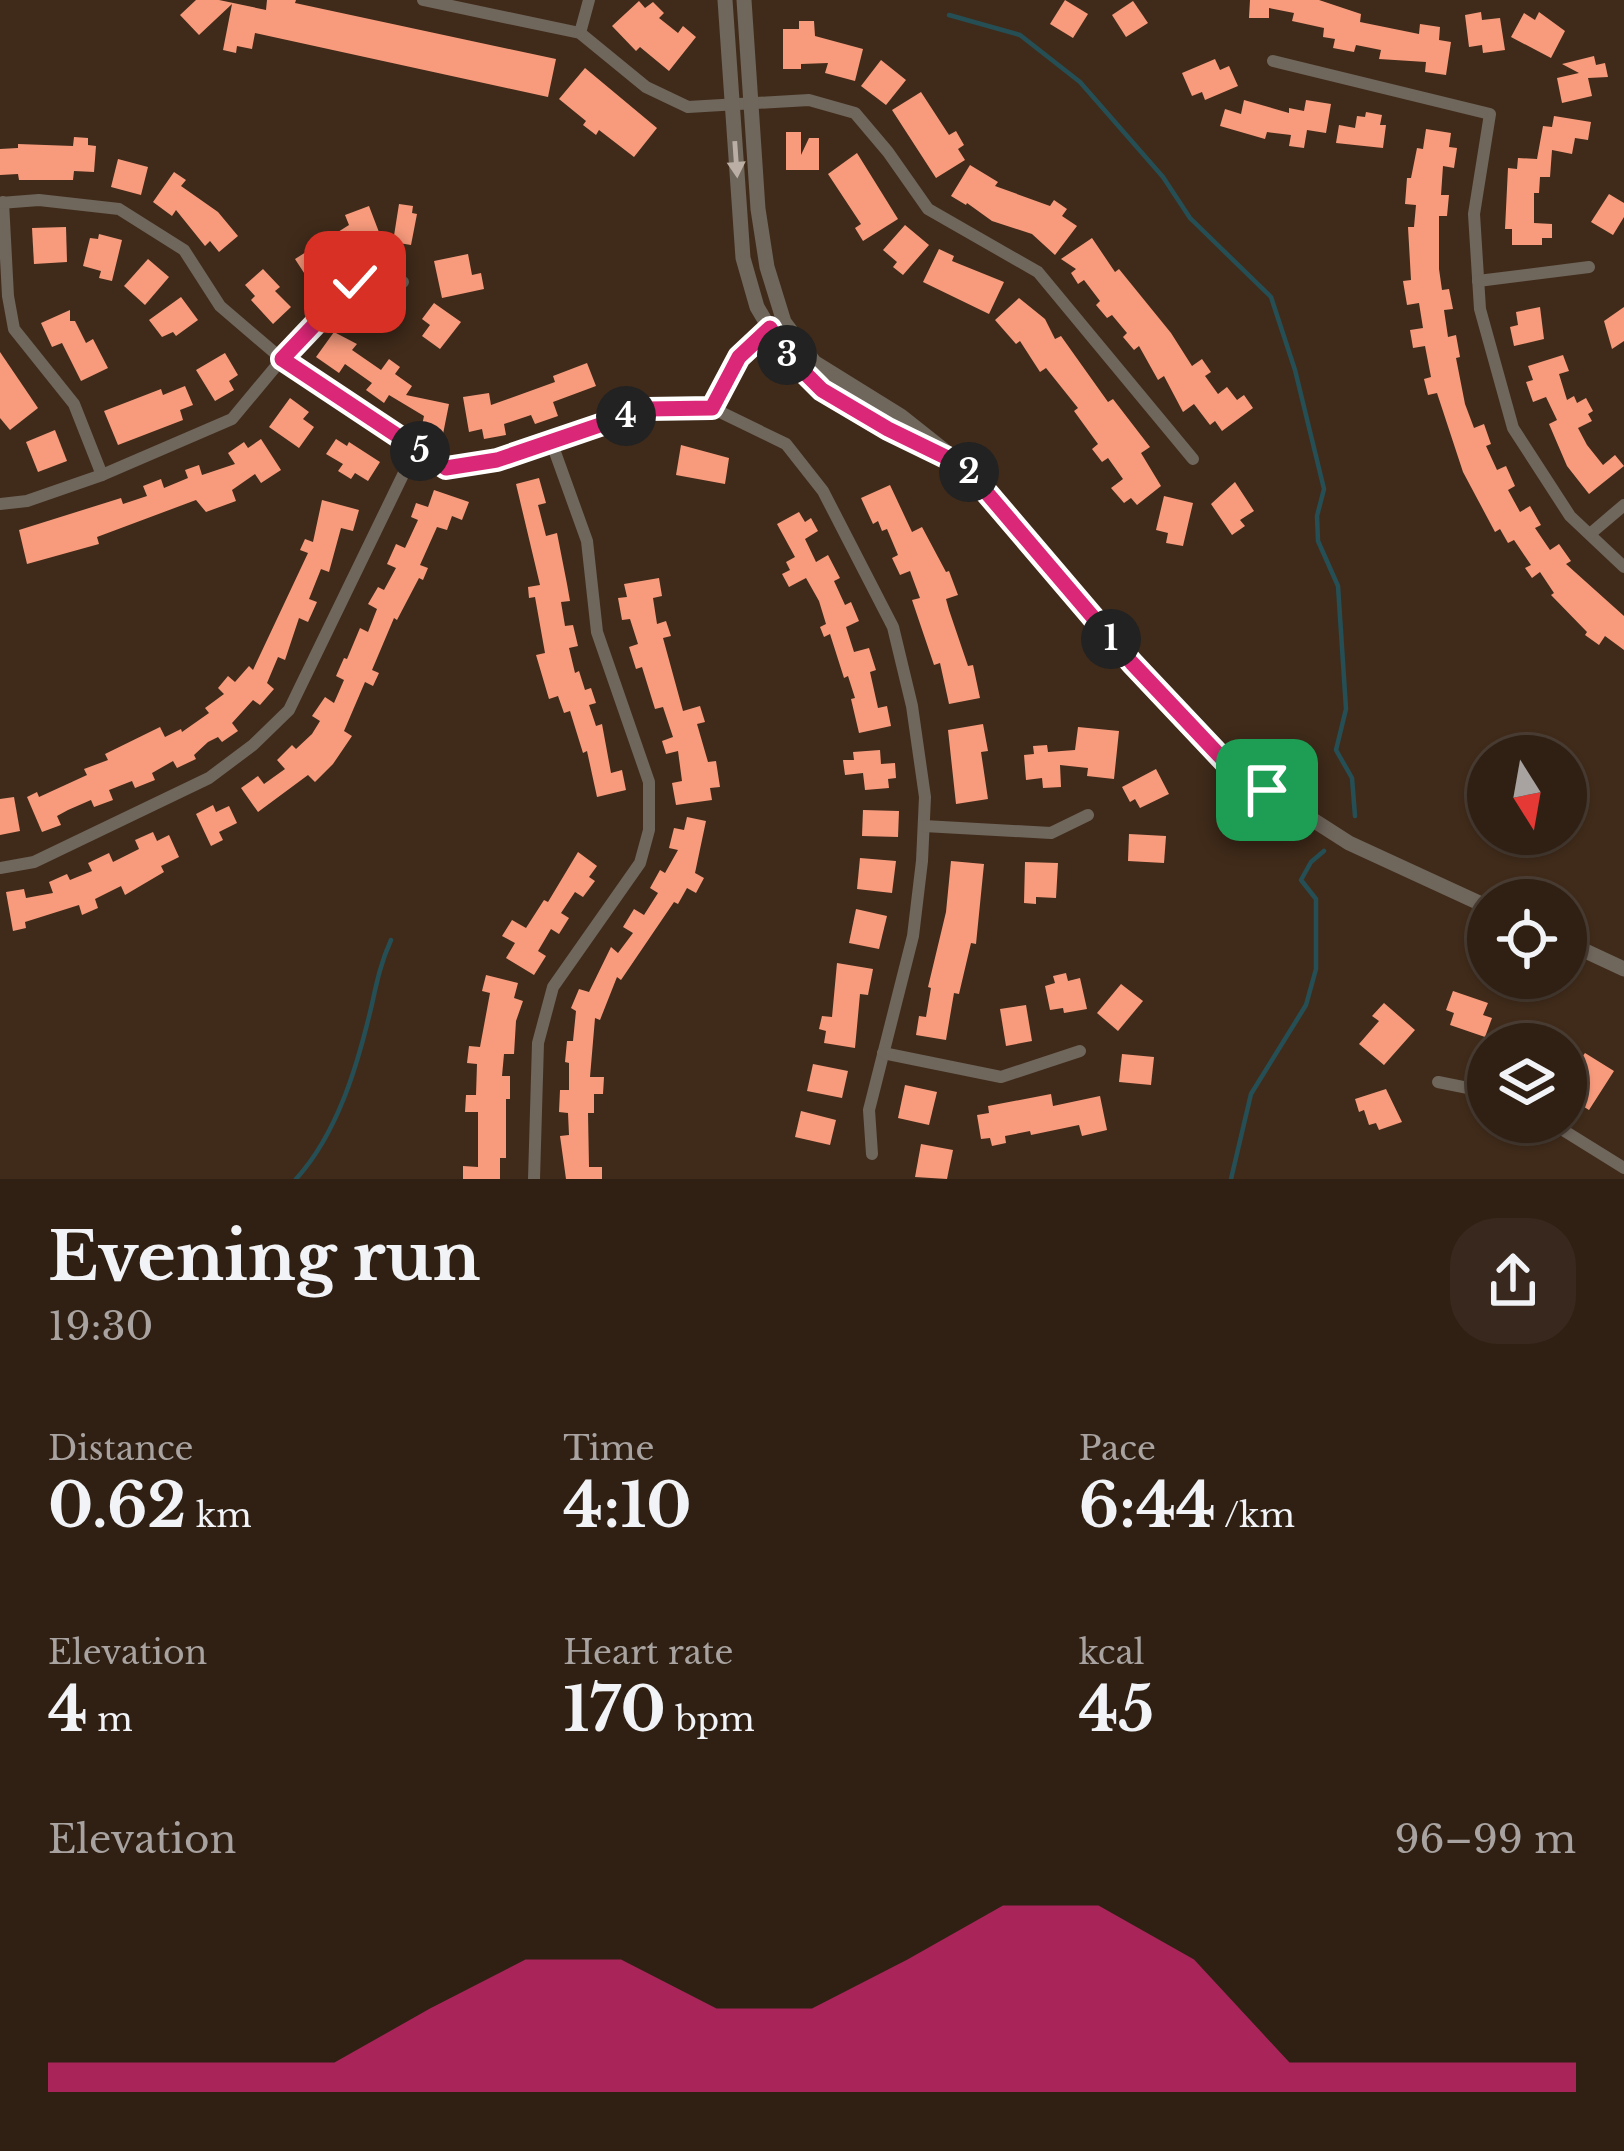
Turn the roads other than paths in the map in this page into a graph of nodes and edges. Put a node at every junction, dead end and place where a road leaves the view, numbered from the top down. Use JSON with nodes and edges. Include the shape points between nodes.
{"nodes":[{"id":1,"x":423,"y":0,"type":"edge"},
{"id":2,"x":590,"y":0,"type":"edge"},
{"id":3,"x":724,"y":0,"type":"edge"},
{"id":4,"x":744,"y":0,"type":"edge"},
{"id":5,"x":580,"y":33,"type":"junction"},
{"id":6,"x":1273,"y":61,"type":"dead end"},
{"id":7,"x":750,"y":102,"type":"junction"},
{"id":8,"x":732,"y":103,"type":"junction"},
{"id":9,"x":1,"y":203,"type":"edge"},
{"id":10,"x":1589,"y":267,"type":"dead end"},
{"id":11,"x":1478,"y":281,"type":"junction"},
{"id":12,"x":403,"y":283,"type":"dead end"},
{"id":13,"x":777,"y":325,"type":"junction"},
{"id":14,"x":282,"y":359,"type":"junction"},
{"id":15,"x":712,"y":408,"type":"junction"},
{"id":16,"x":551,"y":442,"type":"junction"},
{"id":17,"x":416,"y":448,"type":"junction"},
{"id":18,"x":1193,"y":459,"type":"dead end"},
{"id":19,"x":102,"y":475,"type":"junction"},
{"id":20,"x":0,"y":504,"type":"edge"},
{"id":21,"x":1624,"y":505,"type":"edge"},
{"id":22,"x":1590,"y":534,"type":"junction"},
{"id":23,"x":1624,"y":567,"type":"edge"},
{"id":24,"x":1088,"y":814,"type":"dead end"},
{"id":25,"x":924,"y":826,"type":"junction"},
{"id":26,"x":0,"y":868,"type":"edge"},
{"id":27,"x":1467,"y":897,"type":"edge"},
{"id":28,"x":1587,"y":952,"type":"edge"},
{"id":29,"x":1624,"y":969,"type":"edge"},
{"id":30,"x":1079,"y":1051,"type":"dead end"},
{"id":31,"x":883,"y":1053,"type":"junction"},
{"id":32,"x":1438,"y":1082,"type":"dead end"},
{"id":33,"x":1467,"y":1088,"type":"edge"},
{"id":34,"x":1584,"y":1143,"type":"edge"},
{"id":35,"x":872,"y":1154,"type":"dead end"},
{"id":36,"x":1624,"y":1168,"type":"edge"},
{"id":37,"x":534,"y":1179,"type":"edge"}],
"edges":[{"from":1,"to":5,"type":"street"},
{"from":2,"to":5,"type":"street"},
{"from":3,"to":8,"type":"street"},
{"from":4,"to":7,"type":"street"},
{"from":5,"to":8,"type":"street","via":[[646,87],[688,106]]},
{"from":6,"to":11,"type":"street","via":[[1490,114],[1474,214]]},
{"from":7,"to":8,"type":"street"},
{"from":7,"to":13,"type":"street"},
{"from":7,"to":18,"type":"street","via":[[809,100],[855,113],[928,209],[1038,272]]},
{"from":8,"to":13,"type":"street","one_way":true,"via":[[743,258],[757,307]]},
{"from":9,"to":14,"type":"street","via":[[119,208],[184,250],[220,306]]},
{"from":9,"to":19,"type":"street","via":[[14,329],[74,404]]},
{"from":10,"to":11,"type":"street"},
{"from":11,"to":22,"type":"street","via":[[1513,428]]},
{"from":12,"to":14,"type":"street","via":[[355,282]]},
{"from":13,"to":15,"type":"street","via":[[739,357]]},
{"from":13,"to":27,"type":"street","via":[[783,351],[822,390],[964,466],[1232,769],[1348,843]]},
{"from":14,"to":17,"type":"street"},
{"from":14,"to":19,"type":"street","via":[[232,419]]},
{"from":15,"to":16,"type":"street","via":[[647,409]]},
{"from":15,"to":25,"type":"street","via":[[786,444],[823,491],[883,607],[912,706]]},
{"from":16,"to":17,"type":"street","via":[[446,468]]},
{"from":16,"to":37,"type":"street","via":[[587,541],[597,632],[649,782],[649,830],[640,863],[553,987],[538,1043]]},
{"from":17,"to":26,"type":"street","via":[[289,710],[209,778],[34,862]]},
{"from":19,"to":20,"type":"street"},
{"from":21,"to":22,"type":"street"},
{"from":22,"to":23,"type":"street"},
{"from":24,"to":25,"type":"street","via":[[1051,832]]},
{"from":25,"to":31,"type":"street","via":[[913,936]]},
{"from":28,"to":29,"type":"street"},
{"from":30,"to":31,"type":"street","via":[[1001,1077]]},
{"from":31,"to":35,"type":"street","via":[[869,1110]]},
{"from":32,"to":33,"type":"street"},
{"from":34,"to":36,"type":"street"}]}
